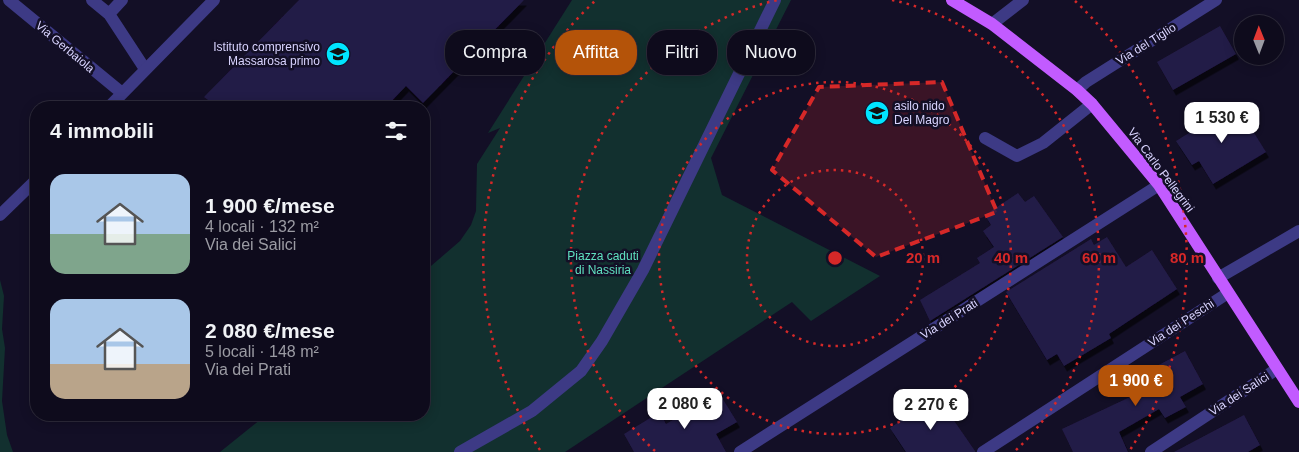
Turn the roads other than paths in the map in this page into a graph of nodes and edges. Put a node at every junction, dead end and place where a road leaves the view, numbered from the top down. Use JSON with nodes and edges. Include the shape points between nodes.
{"nodes":[{"id":1,"x":9,"y":0,"type":"edge"},
{"id":2,"x":92,"y":0,"type":"edge"},
{"id":3,"x":122,"y":0,"type":"edge"},
{"id":4,"x":214,"y":0,"type":"edge"},
{"id":5,"x":774,"y":0,"type":"edge"},
{"id":6,"x":952,"y":0,"type":"edge"},
{"id":7,"x":1023,"y":0,"type":"edge"},
{"id":8,"x":1216,"y":0,"type":"edge"},
{"id":9,"x":109,"y":14,"type":"junction"},
{"id":10,"x":992,"y":24,"type":"junction"},
{"id":11,"x":145,"y":69,"type":"junction"},
{"id":12,"x":1077,"y":90,"type":"junction"},
{"id":13,"x":122,"y":93,"type":"junction"},
{"id":14,"x":115,"y":101,"type":"edge"},
{"id":15,"x":1092,"y":104,"type":"junction"},
{"id":16,"x":984,"y":138,"type":"dead end"},
{"id":17,"x":30,"y":186,"type":"edge"},
{"id":18,"x":1158,"y":186,"type":"junction"},
{"id":19,"x":0,"y":215,"type":"edge"},
{"id":20,"x":1299,"y":231,"type":"edge"},
{"id":21,"x":1218,"y":278,"type":"junction"},
{"id":22,"x":1228,"y":293,"type":"junction"},
{"id":23,"x":1277,"y":369,"type":"junction"},
{"id":24,"x":1299,"y":402,"type":"edge"},
{"id":25,"x":460,"y":452,"type":"edge"},
{"id":26,"x":740,"y":452,"type":"edge"},
{"id":27,"x":983,"y":452,"type":"edge"},
{"id":28,"x":1151,"y":452,"type":"edge"}],
"edges":[{"from":1,"to":13,"type":"street","name":"Via Gerbaiola"},
{"from":2,"to":9,"type":"street"},
{"from":3,"to":9,"type":"street"},
{"from":4,"to":11,"type":"street"},
{"from":5,"to":25,"type":"street","via":[[643,270],[602,341],[580,371],[532,411]]},
{"from":6,"to":10,"type":"main road","name":"Via Carlo Pellegrini"},
{"from":7,"to":10,"type":"street"},
{"from":8,"to":12,"type":"street","name":"Via del Tiglio"},
{"from":9,"to":11,"type":"street"},
{"from":10,"to":12,"type":"main road","name":"Via Carlo Pellegrini"},
{"from":11,"to":13,"type":"street"},
{"from":12,"to":15,"type":"main road","name":"Via Carlo Pellegrini"},
{"from":13,"to":14,"type":"street"},
{"from":15,"to":16,"type":"street","via":[[1043,142],[1017,156]]},
{"from":15,"to":18,"type":"main road","name":"Via Carlo Pellegrini"},
{"from":17,"to":19,"type":"street"},
{"from":18,"to":21,"type":"main road","name":"Via Carlo Pellegrini"},
{"from":18,"to":26,"type":"street","name":"Via dei Prati"},
{"from":20,"to":21,"type":"street"},
{"from":21,"to":22,"type":"main road","name":"Via Carlo Pellegrini"},
{"from":22,"to":23,"type":"main road","name":"Via Carlo Pellegrini"},
{"from":22,"to":27,"type":"street","name":"Via dei Peschi"},
{"from":23,"to":24,"type":"main road","name":"Via Carlo Pellegrini"},
{"from":23,"to":28,"type":"street","name":"Via dei Salici"}]}
